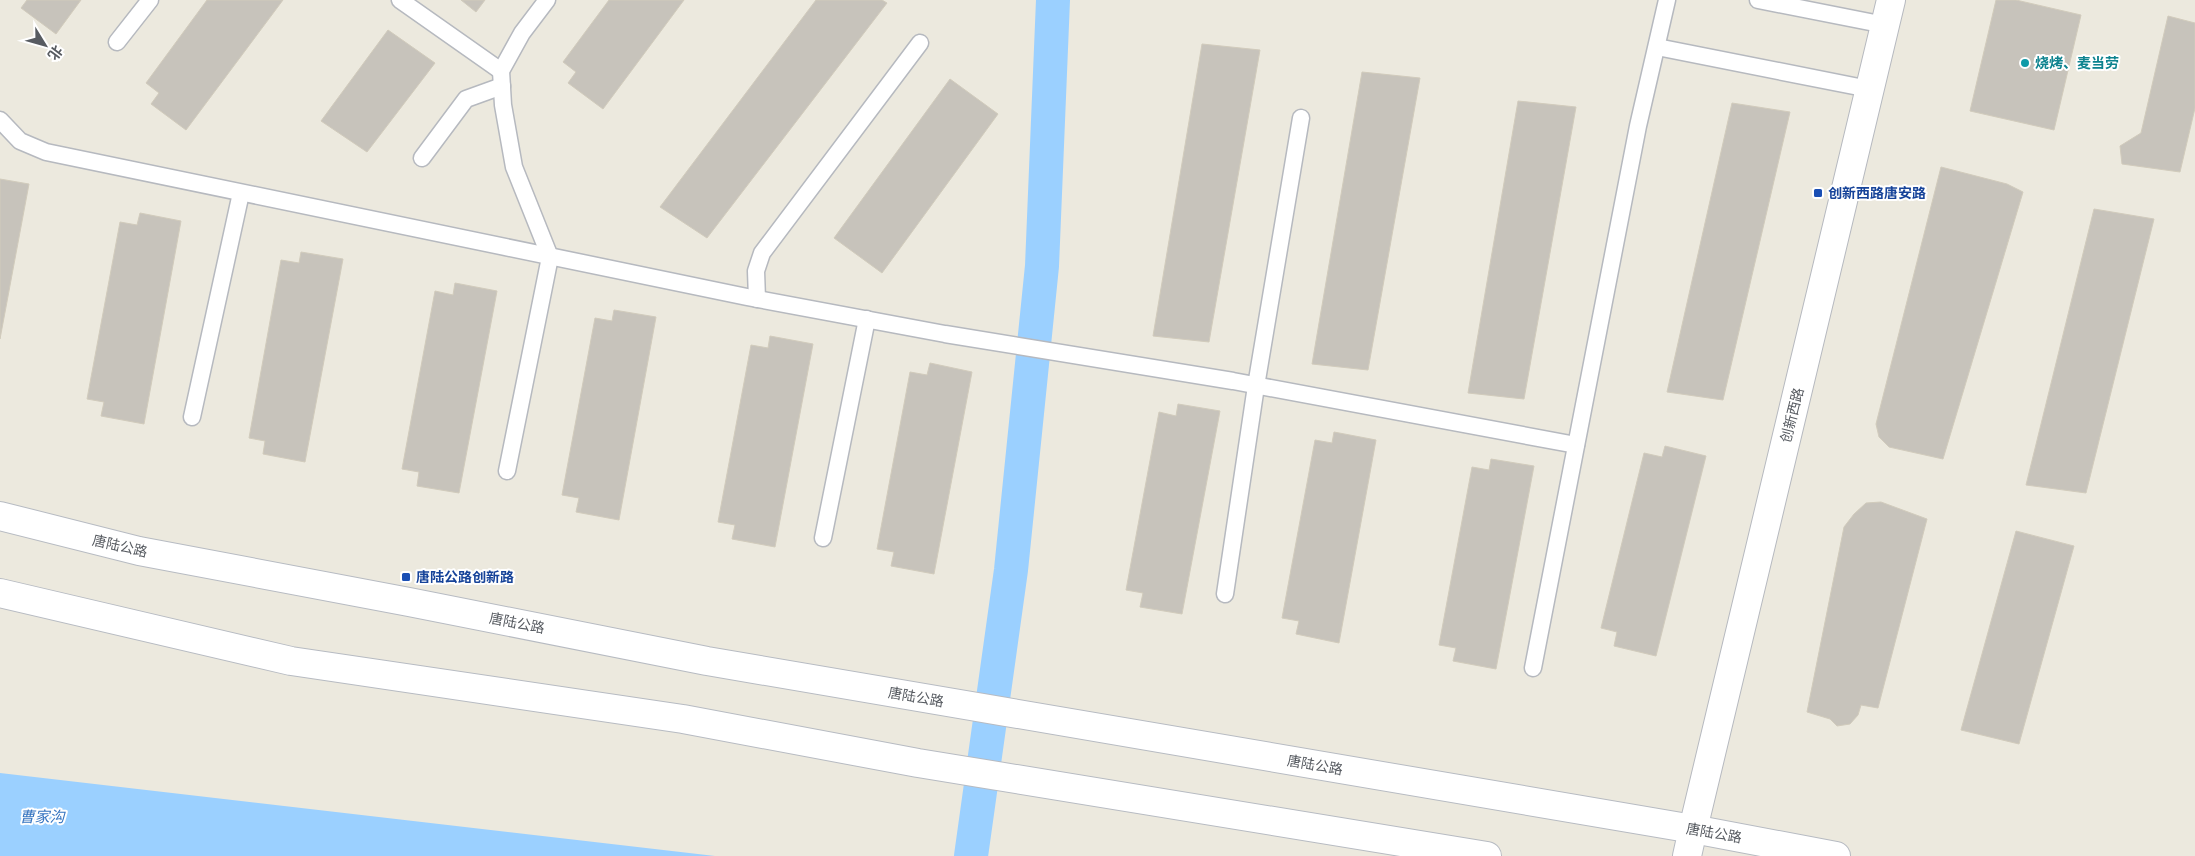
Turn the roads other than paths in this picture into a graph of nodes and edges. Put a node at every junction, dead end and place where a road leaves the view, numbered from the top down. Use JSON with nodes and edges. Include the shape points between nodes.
{"nodes":[{"id":1,"x":150,"y":0,"type":"edge"},
{"id":2,"x":400,"y":0,"type":"edge"},
{"id":3,"x":547,"y":0,"type":"edge"},
{"id":4,"x":1668,"y":0,"type":"edge"},
{"id":5,"x":1758,"y":0,"type":"edge"},
{"id":6,"x":1888,"y":12,"type":"edge"},
{"id":7,"x":117,"y":42,"type":"dead end"},
{"id":8,"x":920,"y":43,"type":"dead end"},
{"id":9,"x":1656,"y":47,"type":"junction"},
{"id":10,"x":501,"y":79,"type":"junction"},
{"id":11,"x":1869,"y":89,"type":"junction"},
{"id":12,"x":1301,"y":118,"type":"dead end"},
{"id":13,"x":0,"y":120,"type":"edge"},
{"id":14,"x":422,"y":158,"type":"dead end"},
{"id":15,"x":241,"y":192,"type":"junction"},
{"id":16,"x":550,"y":257,"type":"junction"},
{"id":17,"x":756,"y":299,"type":"junction"},
{"id":18,"x":867,"y":319,"type":"junction"},
{"id":19,"x":1256,"y":386,"type":"junction"},
{"id":20,"x":192,"y":417,"type":"dead end"},
{"id":21,"x":1576,"y":446,"type":"junction"},
{"id":22,"x":507,"y":471,"type":"dead end"},
{"id":23,"x":0,"y":516,"type":"edge"},
{"id":24,"x":823,"y":538,"type":"dead end"},
{"id":25,"x":0,"y":593,"type":"edge"},
{"id":26,"x":1225,"y":594,"type":"dead end"},
{"id":27,"x":1533,"y":668,"type":"dead end"},
{"id":28,"x":1692,"y":829,"type":"junction"},
{"id":29,"x":1487,"y":856,"type":"edge"},
{"id":30,"x":1687,"y":856,"type":"edge"},
{"id":31,"x":1836,"y":856,"type":"edge"}],
"edges":[{"from":1,"to":7,"type":"lane"},
{"from":2,"to":10,"type":"lane"},
{"from":3,"to":10,"type":"lane","via":[[522,33]]},
{"from":4,"to":9,"type":"lane"},
{"from":5,"to":6,"type":"lane"},
{"from":6,"to":11,"type":"main road","name":"创新西路"},
{"from":8,"to":17,"type":"lane","via":[[762,253],[756,270]]},
{"from":9,"to":11,"type":"lane"},
{"from":9,"to":21,"type":"lane"},
{"from":10,"to":14,"type":"lane","via":[[466,99]]},
{"from":10,"to":16,"type":"lane","via":[[514,167]]},
{"from":11,"to":28,"type":"main road","name":"创新西路"},
{"from":12,"to":19,"type":"lane"},
{"from":13,"to":15,"type":"lane","via":[[20,141],[46,152]]},
{"from":15,"to":16,"type":"lane"},
{"from":15,"to":20,"type":"lane"},
{"from":16,"to":17,"type":"lane"},
{"from":16,"to":22,"type":"lane"},
{"from":17,"to":18,"type":"lane"},
{"from":18,"to":19,"type":"lane"},
{"from":18,"to":24,"type":"lane"},
{"from":19,"to":21,"type":"lane"},
{"from":19,"to":26,"type":"lane"},
{"from":21,"to":27,"type":"lane"},
{"from":23,"to":28,"type":"main road","name":"唐陆公路","via":[[139,552],[707,661]]},
{"from":25,"to":29,"type":"main road","via":[[291,661],[683,719],[918,763]]},
{"from":28,"to":30,"type":"main road","name":"创新西路"},
{"from":28,"to":31,"type":"main road","name":"唐陆公路"}]}
